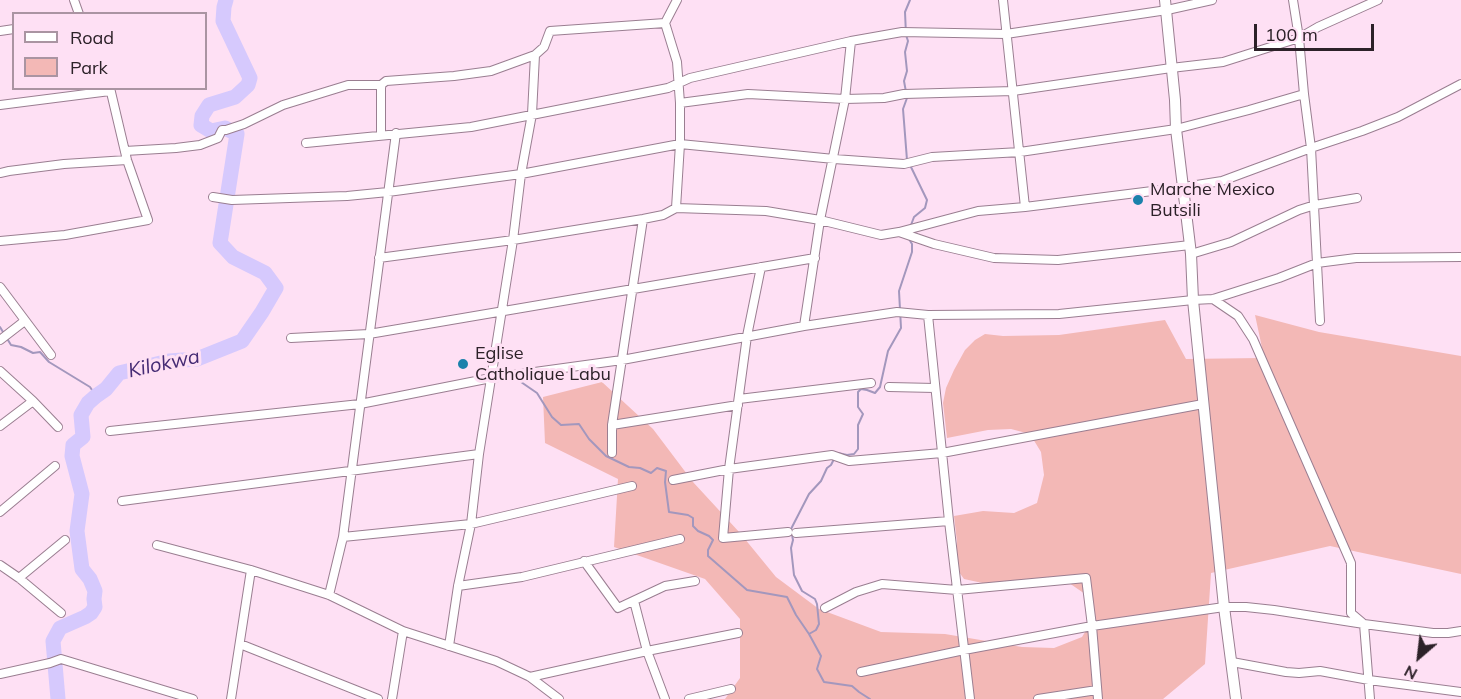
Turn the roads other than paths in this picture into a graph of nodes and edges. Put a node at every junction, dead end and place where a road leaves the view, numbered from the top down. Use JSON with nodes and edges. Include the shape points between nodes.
{"nodes":[{"id":1,"x":677,"y":0,"type":"edge"},
{"id":2,"x":1002,"y":0,"type":"edge"},
{"id":3,"x":1212,"y":0,"type":"edge"},
{"id":4,"x":1293,"y":0,"type":"edge"},
{"id":5,"x":1378,"y":0,"type":"edge"},
{"id":6,"x":1166,"y":5,"type":"edge"},
{"id":7,"x":665,"y":23,"type":"junction"},
{"id":8,"x":1006,"y":34,"type":"junction"},
{"id":9,"x":1299,"y":38,"type":"junction"},
{"id":10,"x":851,"y":41,"type":"junction"},
{"id":11,"x":535,"y":55,"type":"junction"},
{"id":12,"x":1170,"y":68,"type":"junction"},
{"id":13,"x":678,"y":83,"type":"junction"},
{"id":14,"x":1461,"y":84,"type":"edge"},
{"id":15,"x":381,"y":85,"type":"junction"},
{"id":16,"x":110,"y":90,"type":"edge"},
{"id":17,"x":1013,"y":91,"type":"junction"},
{"id":18,"x":1304,"y":94,"type":"junction"},
{"id":19,"x":845,"y":99,"type":"junction"},
{"id":20,"x":680,"y":103,"type":"junction"},
{"id":21,"x":0,"y":105,"type":"edge"},
{"id":22,"x":532,"y":114,"type":"junction"},
{"id":23,"x":1176,"y":129,"type":"junction"},
{"id":24,"x":396,"y":133,"type":"junction"},
{"id":25,"x":381,"y":135,"type":"junction"},
{"id":26,"x":306,"y":143,"type":"dead end"},
{"id":27,"x":680,"y":144,"type":"junction"},
{"id":28,"x":1311,"y":148,"type":"junction"},
{"id":29,"x":125,"y":151,"type":"junction"},
{"id":30,"x":1020,"y":152,"type":"junction"},
{"id":31,"x":834,"y":159,"type":"junction"},
{"id":32,"x":127,"y":160,"type":"junction"},
{"id":33,"x":0,"y":173,"type":"edge"},
{"id":34,"x":521,"y":174,"type":"junction"},
{"id":35,"x":1184,"y":187,"type":"junction"},
{"id":36,"x":388,"y":192,"type":"junction"},
{"id":37,"x":216,"y":197,"type":"dead end"},
{"id":38,"x":1357,"y":198,"type":"dead end"},
{"id":39,"x":1315,"y":206,"type":"junction"},
{"id":40,"x":1025,"y":207,"type":"junction"},
{"id":41,"x":676,"y":208,"type":"junction"},
{"id":42,"x":643,"y":219,"type":"junction"},
{"id":43,"x":820,"y":220,"type":"junction"},
{"id":44,"x":899,"y":232,"type":"junction"},
{"id":45,"x":513,"y":240,"type":"junction"},
{"id":46,"x":0,"y":241,"type":"edge"},
{"id":47,"x":1191,"y":249,"type":"junction"},
{"id":48,"x":1461,"y":257,"type":"edge"},
{"id":49,"x":379,"y":258,"type":"junction"},
{"id":50,"x":815,"y":258,"type":"junction"},
{"id":51,"x":1317,"y":263,"type":"junction"},
{"id":52,"x":761,"y":267,"type":"junction"},
{"id":53,"x":0,"y":286,"type":"edge"},
{"id":54,"x":633,"y":288,"type":"junction"},
{"id":55,"x":1213,"y":299,"type":"junction"},
{"id":56,"x":1193,"y":300,"type":"junction"},
{"id":57,"x":501,"y":311,"type":"junction"},
{"id":58,"x":21,"y":315,"type":"junction"},
{"id":59,"x":928,"y":315,"type":"junction"},
{"id":60,"x":1320,"y":321,"type":"dead end"},
{"id":61,"x":804,"y":326,"type":"junction"},
{"id":62,"x":369,"y":334,"type":"junction"},
{"id":63,"x":747,"y":336,"type":"junction"},
{"id":64,"x":4,"y":337,"type":"edge"},
{"id":65,"x":291,"y":338,"type":"dead end"},
{"id":66,"x":51,"y":356,"type":"dead end"},
{"id":67,"x":622,"y":360,"type":"junction"},
{"id":68,"x":0,"y":371,"type":"edge"},
{"id":69,"x":491,"y":378,"type":"junction"},
{"id":70,"x":871,"y":383,"type":"dead end"},
{"id":71,"x":890,"y":387,"type":"dead end"},
{"id":72,"x":935,"y":388,"type":"junction"},
{"id":73,"x":33,"y":401,"type":"junction"},
{"id":74,"x":738,"y":402,"type":"junction"},
{"id":75,"x":360,"y":404,"type":"junction"},
{"id":76,"x":1203,"y":405,"type":"junction"},
{"id":77,"x":612,"y":425,"type":"junction"},
{"id":78,"x":0,"y":426,"type":"edge"},
{"id":79,"x":58,"y":427,"type":"dead end"},
{"id":80,"x":110,"y":430,"type":"dead end"},
{"id":81,"x":612,"y":453,"type":"dead end"},
{"id":82,"x":942,"y":453,"type":"junction"},
{"id":83,"x":479,"y":454,"type":"junction"},
{"id":84,"x":55,"y":466,"type":"dead end"},
{"id":85,"x":729,"y":469,"type":"junction"},
{"id":86,"x":351,"y":471,"type":"junction"},
{"id":87,"x":673,"y":480,"type":"dead end"},
{"id":88,"x":632,"y":486,"type":"dead end"},
{"id":89,"x":122,"y":501,"type":"dead end"},
{"id":90,"x":0,"y":512,"type":"edge"},
{"id":91,"x":949,"y":521,"type":"junction"},
{"id":92,"x":471,"y":524,"type":"junction"},
{"id":93,"x":343,"y":537,"type":"junction"},
{"id":94,"x":680,"y":539,"type":"dead end"},
{"id":95,"x":65,"y":540,"type":"dead end"},
{"id":96,"x":157,"y":545,"type":"dead end"},
{"id":97,"x":584,"y":561,"type":"junction"},
{"id":98,"x":0,"y":565,"type":"edge"},
{"id":99,"x":251,"y":570,"type":"junction"},
{"id":100,"x":19,"y":578,"type":"junction"},
{"id":101,"x":695,"y":581,"type":"dead end"},
{"id":102,"x":458,"y":586,"type":"junction"},
{"id":103,"x":957,"y":590,"type":"junction"},
{"id":104,"x":329,"y":595,"type":"junction"},
{"id":105,"x":634,"y":601,"type":"junction"},
{"id":106,"x":1224,"y":607,"type":"junction"},
{"id":107,"x":825,"y":608,"type":"dead end"},
{"id":108,"x":61,"y":613,"type":"dead end"},
{"id":109,"x":1364,"y":624,"type":"junction"},
{"id":110,"x":1092,"y":626,"type":"junction"},
{"id":111,"x":403,"y":631,"type":"junction"},
{"id":112,"x":1461,"y":631,"type":"edge"},
{"id":113,"x":738,"y":633,"type":"dead end"},
{"id":114,"x":240,"y":644,"type":"junction"},
{"id":115,"x":449,"y":646,"type":"junction"},
{"id":116,"x":964,"y":650,"type":"junction"},
{"id":117,"x":647,"y":651,"type":"junction"},
{"id":118,"x":1232,"y":662,"type":"junction"},
{"id":119,"x":861,"y":672,"type":"dead end"},
{"id":120,"x":0,"y":674,"type":"edge"},
{"id":121,"x":530,"y":676,"type":"junction"},
{"id":122,"x":1369,"y":680,"type":"junction"},
{"id":123,"x":731,"y":689,"type":"dead end"},
{"id":124,"x":1461,"y":692,"type":"edge"},
{"id":125,"x":1097,"y":694,"type":"edge"},
{"id":126,"x":554,"y":697,"type":"edge"},
{"id":127,"x":193,"y":699,"type":"edge"},
{"id":128,"x":231,"y":699,"type":"edge"},
{"id":129,"x":378,"y":699,"type":"edge"},
{"id":130,"x":392,"y":699,"type":"edge"},
{"id":131,"x":665,"y":699,"type":"edge"},
{"id":132,"x":689,"y":699,"type":"edge"},
{"id":133,"x":970,"y":699,"type":"edge"},
{"id":134,"x":1038,"y":699,"type":"edge"},
{"id":135,"x":1236,"y":699,"type":"edge"},
{"id":136,"x":1370,"y":699,"type":"edge"}],
"edges":[{"from":1,"to":7,"type":"street"},
{"from":2,"to":8,"type":"street"},
{"from":3,"to":6,"type":"street"},
{"from":4,"to":9,"type":"street"},
{"from":5,"to":9,"type":"street"},
{"from":6,"to":8,"type":"street"},
{"from":6,"to":12,"type":"street"},
{"from":7,"to":11,"type":"street","via":[[550,31],[544,47]]},
{"from":7,"to":13,"type":"street","via":[[677,62]]},
{"from":8,"to":10,"type":"street","via":[[905,32]]},
{"from":8,"to":17,"type":"street"},
{"from":9,"to":12,"type":"street","via":[[1223,62]]},
{"from":9,"to":18,"type":"street"},
{"from":10,"to":13,"type":"street"},
{"from":10,"to":19,"type":"street"},
{"from":11,"to":15,"type":"street","via":[[491,71],[386,81]]},
{"from":11,"to":22,"type":"street"},
{"from":12,"to":17,"type":"street"},
{"from":12,"to":23,"type":"street"},
{"from":13,"to":20,"type":"street"},
{"from":13,"to":22,"type":"street"},
{"from":14,"to":28,"type":"street","via":[[1398,117]]},
{"from":15,"to":25,"type":"street"},
{"from":15,"to":29,"type":"street","via":[[348,85],[283,105],[222,130],[218,138],[200,144]]},
{"from":16,"to":21,"type":"street"},
{"from":16,"to":29,"type":"street"},
{"from":17,"to":19,"type":"street"},
{"from":17,"to":30,"type":"street"},
{"from":18,"to":23,"type":"street"},
{"from":18,"to":28,"type":"street"},
{"from":19,"to":20,"type":"street","via":[[748,94]]},
{"from":19,"to":31,"type":"street"},
{"from":20,"to":27,"type":"street"},
{"from":22,"to":24,"type":"street","via":[[471,127]]},
{"from":22,"to":34,"type":"street"},
{"from":23,"to":30,"type":"street"},
{"from":23,"to":35,"type":"street"},
{"from":24,"to":25,"type":"street"},
{"from":24,"to":36,"type":"street"},
{"from":25,"to":26,"type":"street"},
{"from":27,"to":31,"type":"street"},
{"from":27,"to":34,"type":"street"},
{"from":27,"to":41,"type":"street"},
{"from":28,"to":35,"type":"street","via":[[1222,181]]},
{"from":28,"to":39,"type":"street"},
{"from":29,"to":32,"type":"street"},
{"from":30,"to":31,"type":"street","via":[[932,157],[908,163]]},
{"from":30,"to":40,"type":"street"},
{"from":31,"to":43,"type":"street"},
{"from":32,"to":33,"type":"street"},
{"from":32,"to":46,"type":"street","via":[[148,220],[65,235]]},
{"from":34,"to":36,"type":"street"},
{"from":34,"to":45,"type":"street"},
{"from":35,"to":40,"type":"street"},
{"from":35,"to":47,"type":"street"},
{"from":36,"to":37,"type":"street","via":[[232,200]]},
{"from":36,"to":49,"type":"street"},
{"from":38,"to":39,"type":"street"},
{"from":39,"to":47,"type":"street","via":[[1231,242]]},
{"from":39,"to":51,"type":"street"},
{"from":40,"to":44,"type":"street","via":[[978,211]]},
{"from":41,"to":42,"type":"street"},
{"from":41,"to":43,"type":"street","via":[[766,211]]},
{"from":42,"to":45,"type":"street"},
{"from":42,"to":54,"type":"street"},
{"from":43,"to":44,"type":"street","via":[[881,234]]},
{"from":43,"to":50,"type":"street"},
{"from":44,"to":47,"type":"street","via":[[994,258],[1058,260]]},
{"from":45,"to":49,"type":"street"},
{"from":45,"to":57,"type":"street"},
{"from":47,"to":56,"type":"street"},
{"from":48,"to":51,"type":"street","via":[[1356,258]]},
{"from":49,"to":62,"type":"street"},
{"from":50,"to":52,"type":"street"},
{"from":50,"to":61,"type":"street"},
{"from":51,"to":55,"type":"street"},
{"from":51,"to":60,"type":"street"},
{"from":52,"to":54,"type":"street"},
{"from":52,"to":63,"type":"street"},
{"from":53,"to":58,"type":"street"},
{"from":54,"to":57,"type":"street"},
{"from":54,"to":67,"type":"street"},
{"from":55,"to":56,"type":"street"},
{"from":55,"to":109,"type":"street","via":[[1238,316],[1260,354],[1351,563],[1351,613]]},
{"from":56,"to":59,"type":"street","via":[[1059,314]]},
{"from":56,"to":76,"type":"street"},
{"from":57,"to":62,"type":"street"},
{"from":57,"to":69,"type":"street"},
{"from":58,"to":64,"type":"street","via":[[22,323]]},
{"from":58,"to":66,"type":"street"},
{"from":59,"to":61,"type":"street","via":[[900,312]]},
{"from":59,"to":72,"type":"street"},
{"from":61,"to":63,"type":"street"},
{"from":62,"to":65,"type":"street"},
{"from":62,"to":75,"type":"street"},
{"from":63,"to":67,"type":"street"},
{"from":63,"to":74,"type":"street"},
{"from":67,"to":69,"type":"street"},
{"from":67,"to":77,"type":"street"},
{"from":68,"to":73,"type":"street"},
{"from":69,"to":75,"type":"street"},
{"from":69,"to":83,"type":"street"},
{"from":70,"to":74,"type":"street"},
{"from":71,"to":72,"type":"street"},
{"from":72,"to":82,"type":"street"},
{"from":73,"to":78,"type":"street"},
{"from":73,"to":79,"type":"street"},
{"from":74,"to":77,"type":"street"},
{"from":74,"to":85,"type":"street"},
{"from":75,"to":80,"type":"street"},
{"from":75,"to":86,"type":"street"},
{"from":76,"to":82,"type":"street"},
{"from":76,"to":106,"type":"street"},
{"from":77,"to":81,"type":"street"},
{"from":82,"to":85,"type":"street","via":[[849,461],[835,456]]},
{"from":82,"to":91,"type":"street"},
{"from":83,"to":86,"type":"street"},
{"from":83,"to":92,"type":"street"},
{"from":84,"to":90,"type":"street"},
{"from":85,"to":87,"type":"street"},
{"from":85,"to":91,"type":"street","via":[[723,538]]},
{"from":86,"to":89,"type":"street"},
{"from":86,"to":93,"type":"street"},
{"from":88,"to":92,"type":"street"},
{"from":91,"to":103,"type":"street"},
{"from":92,"to":93,"type":"street"},
{"from":92,"to":102,"type":"street"},
{"from":93,"to":104,"type":"street"},
{"from":94,"to":97,"type":"street"},
{"from":95,"to":100,"type":"street"},
{"from":96,"to":99,"type":"street"},
{"from":97,"to":102,"type":"street","via":[[522,577]]},
{"from":97,"to":105,"type":"street","via":[[618,608]]},
{"from":98,"to":100,"type":"street"},
{"from":99,"to":104,"type":"street"},
{"from":99,"to":114,"type":"street"},
{"from":100,"to":108,"type":"street"},
{"from":101,"to":105,"type":"street","via":[[665,586]]},
{"from":102,"to":115,"type":"street"},
{"from":103,"to":107,"type":"street","via":[[882,584]]},
{"from":103,"to":110,"type":"street","via":[[1086,578]]},
{"from":103,"to":116,"type":"street"},
{"from":104,"to":111,"type":"street"},
{"from":105,"to":117,"type":"street"},
{"from":106,"to":109,"type":"street","via":[[1274,610]]},
{"from":106,"to":110,"type":"street"},
{"from":106,"to":118,"type":"street"},
{"from":109,"to":112,"type":"street","via":[[1432,633]]},
{"from":109,"to":122,"type":"street"},
{"from":110,"to":116,"type":"street"},
{"from":110,"to":125,"type":"street"},
{"from":111,"to":115,"type":"street"},
{"from":111,"to":130,"type":"street"},
{"from":113,"to":117,"type":"street"},
{"from":114,"to":128,"type":"street"},
{"from":114,"to":129,"type":"street"},
{"from":115,"to":121,"type":"street"},
{"from":116,"to":119,"type":"street"},
{"from":116,"to":133,"type":"street"},
{"from":117,"to":121,"type":"street"},
{"from":117,"to":131,"type":"street"},
{"from":118,"to":122,"type":"street"},
{"from":118,"to":135,"type":"street"},
{"from":120,"to":127,"type":"street","via":[[61,658]]},
{"from":121,"to":126,"type":"street"},
{"from":122,"to":124,"type":"street"},
{"from":122,"to":136,"type":"street"},
{"from":123,"to":132,"type":"street"},
{"from":125,"to":134,"type":"street"}]}
